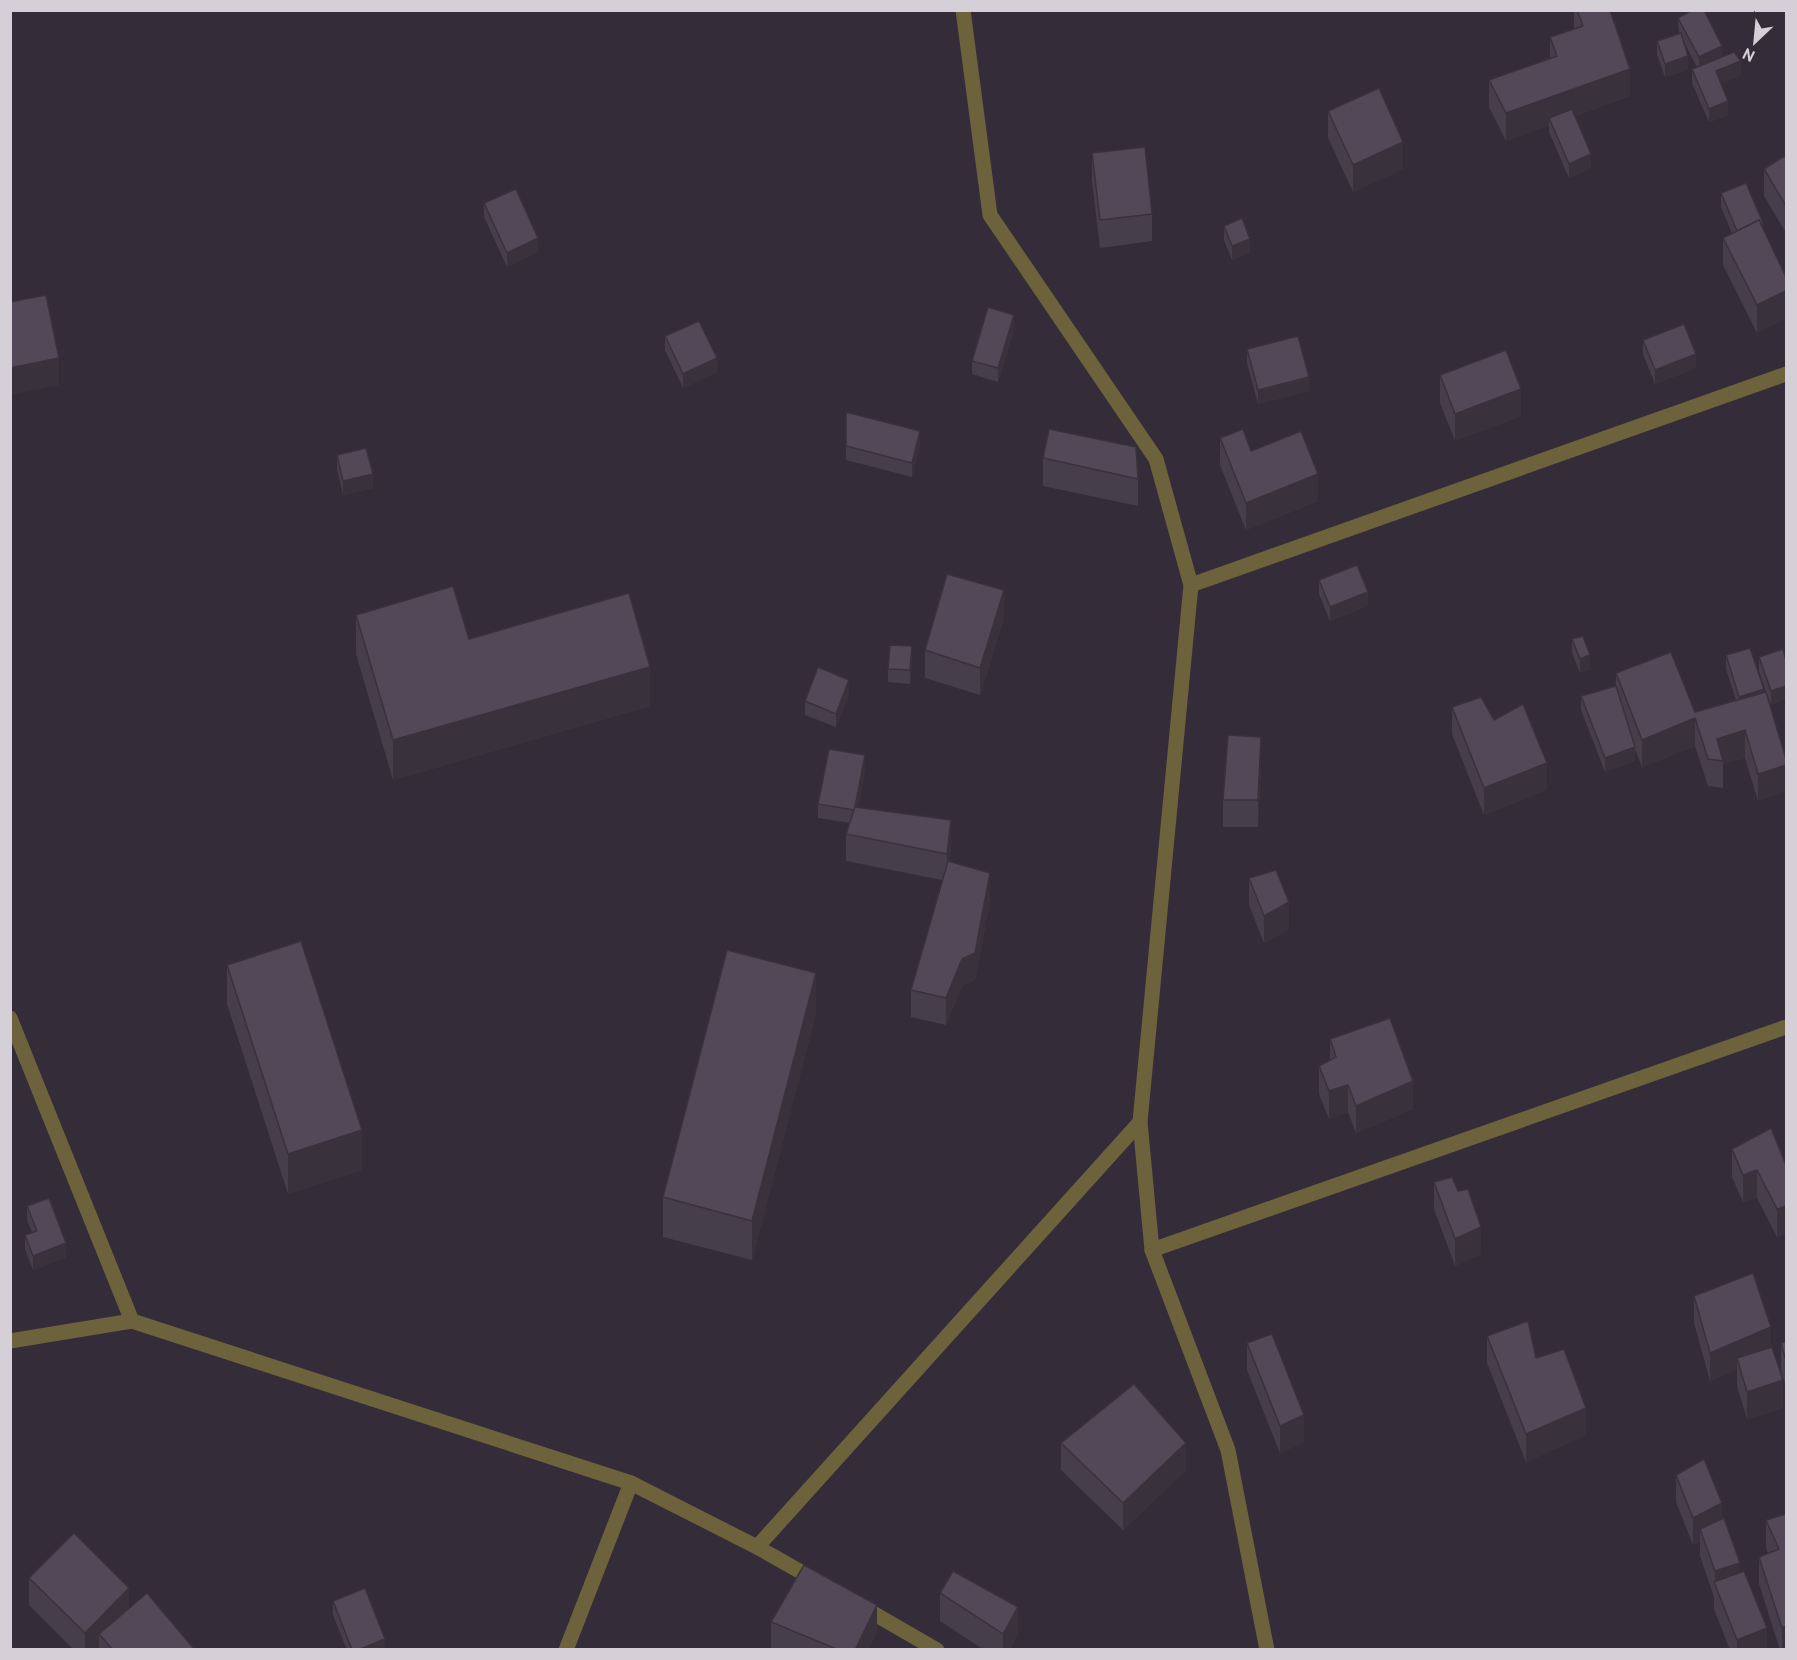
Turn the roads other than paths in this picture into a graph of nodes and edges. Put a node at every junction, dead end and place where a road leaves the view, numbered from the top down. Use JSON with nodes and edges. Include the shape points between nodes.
{"nodes":[{"id":1,"x":963,"y":10,"type":"edge"},
{"id":2,"x":1786,"y":374,"type":"edge"},
{"id":3,"x":1191,"y":585,"type":"junction"},
{"id":4,"x":10,"y":1018,"type":"edge"},
{"id":5,"x":1786,"y":1027,"type":"edge"},
{"id":6,"x":1140,"y":1122,"type":"junction"},
{"id":7,"x":1152,"y":1250,"type":"junction"},
{"id":8,"x":132,"y":1322,"type":"junction"},
{"id":9,"x":10,"y":1341,"type":"edge"},
{"id":10,"x":631,"y":1483,"type":"junction"},
{"id":11,"x":757,"y":1547,"type":"junction"},
{"id":12,"x":827,"y":1587,"type":"edge"},
{"id":13,"x":847,"y":1598,"type":"edge"},
{"id":14,"x":566,"y":1650,"type":"edge"},
{"id":15,"x":937,"y":1650,"type":"edge"},
{"id":16,"x":1267,"y":1650,"type":"edge"}],
"edges":[{"from":1,"to":3,"type":"street","via":[[990,215],[1156,459]]},
{"from":2,"to":3,"type":"street"},
{"from":3,"to":6,"type":"street"},
{"from":4,"to":8,"type":"street"},
{"from":5,"to":7,"type":"street"},
{"from":6,"to":7,"type":"street"},
{"from":6,"to":11,"type":"street"},
{"from":7,"to":16,"type":"street","via":[[1228,1450]]},
{"from":8,"to":9,"type":"street"},
{"from":8,"to":10,"type":"street"},
{"from":10,"to":11,"type":"street"},
{"from":10,"to":14,"type":"street"},
{"from":11,"to":12,"type":"street"},
{"from":13,"to":15,"type":"street"}]}
